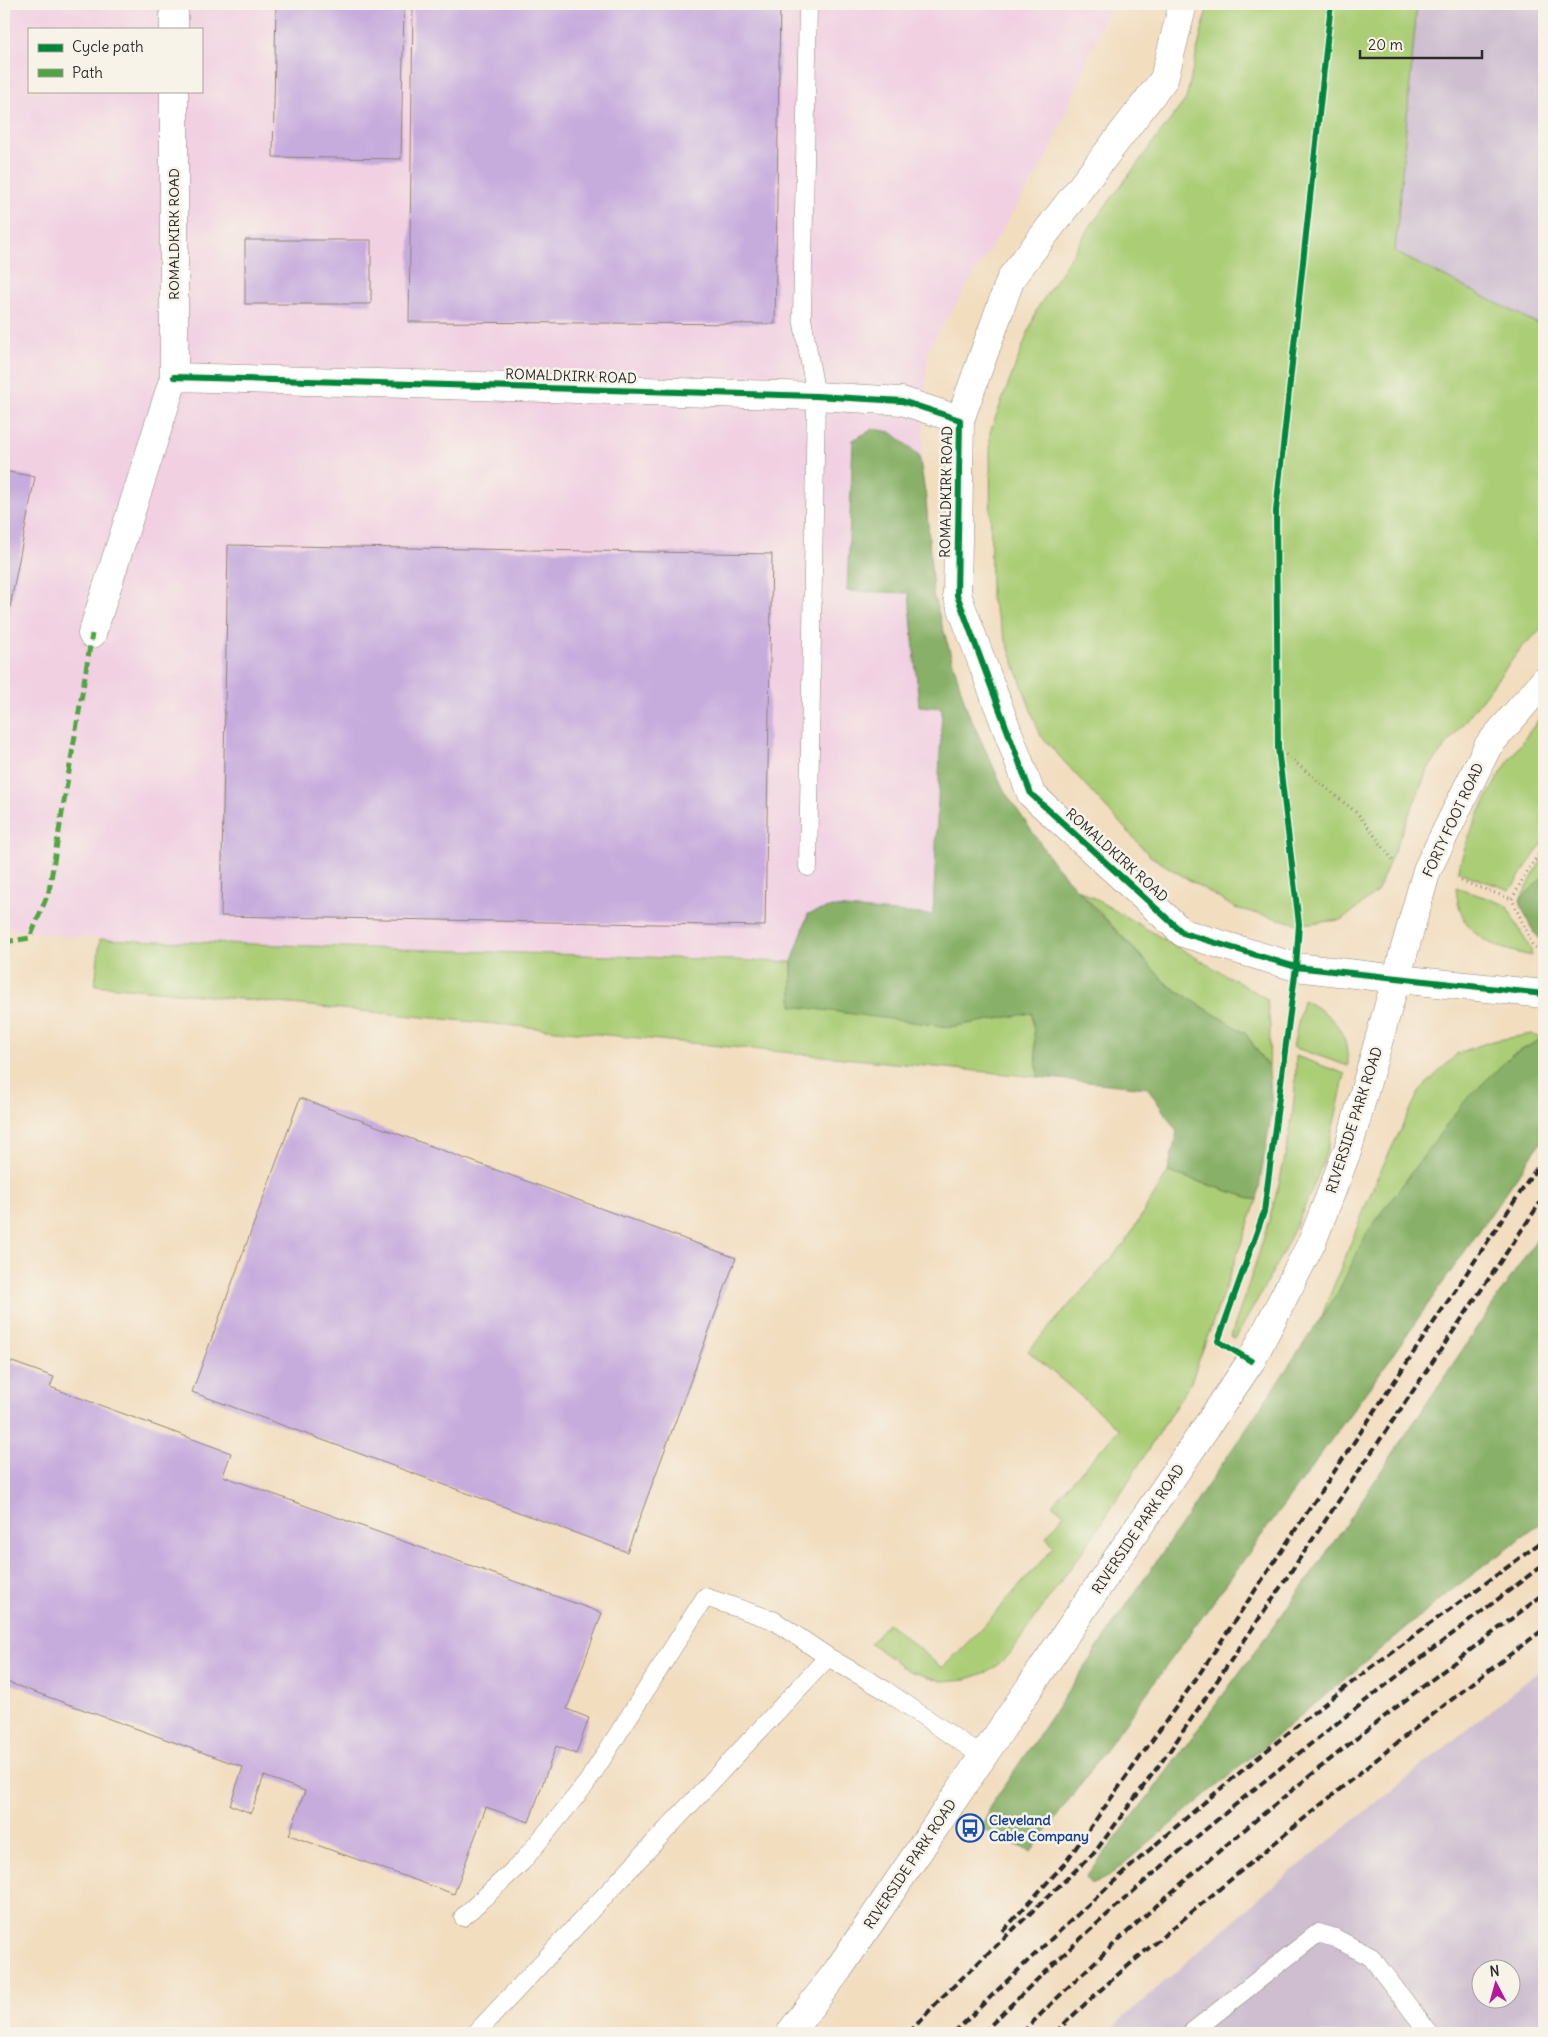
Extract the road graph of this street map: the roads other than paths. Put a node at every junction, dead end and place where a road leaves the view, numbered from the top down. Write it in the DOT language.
graph roads {
  1 [pos="174,4"];
  2 [pos="808,4"];
  3 [pos="1183,4"];
  4 [pos="174,28"];
  5 [pos="174,92"];
  6 [pos="174,377"];
  7 [pos="816,396"];
  8 [pos="960,420"];
  9 [pos="92,634"];
  10 [pos="1544,682"];
  11 [pos="808,868"];
  12 [pos="1398,979"];
  13 [pos="1544,994"];
  14 [pos="828,1657"];
  15 [pos="983,1757"];
  16 [pos="463,1917"];
  17 [pos="476,2033"];
  18 [pos="790,2033"];
  19 [pos="1193,2033"];
  20 [pos="1429,2033"];
  1 -- 4 [label="street"];
  2 -- 7 [label="lane"];
  3 -- 8 [label="street"];
  5 -- 6 [label="street, ROMALDKIRK ROAD"];
  6 -- 7 [label="street, ROMALDKIRK ROAD"];
  6 -- 9 [label="street, ROMALDKIRK ROAD"];
  7 -- 8 [label="street, ROMALDKIRK ROAD"];
  7 -- 11 [label="lane"];
  8 -- 12 [label="street, ROMALDKIRK ROAD"];
  10 -- 12 [label="street, FORTY FOOT ROAD"];
  12 -- 13 [label="street, ROMALDKIRK ROAD"];
  12 -- 15 [label="street, RIVERSIDE PARK ROAD"];
  14 -- 15 [label="lane"];
  14 -- 16 [label="lane"];
  14 -- 17 [label="lane"];
  15 -- 18 [label="street, RIVERSIDE PARK ROAD"];
  19 -- 20 [label="lane"];
}
